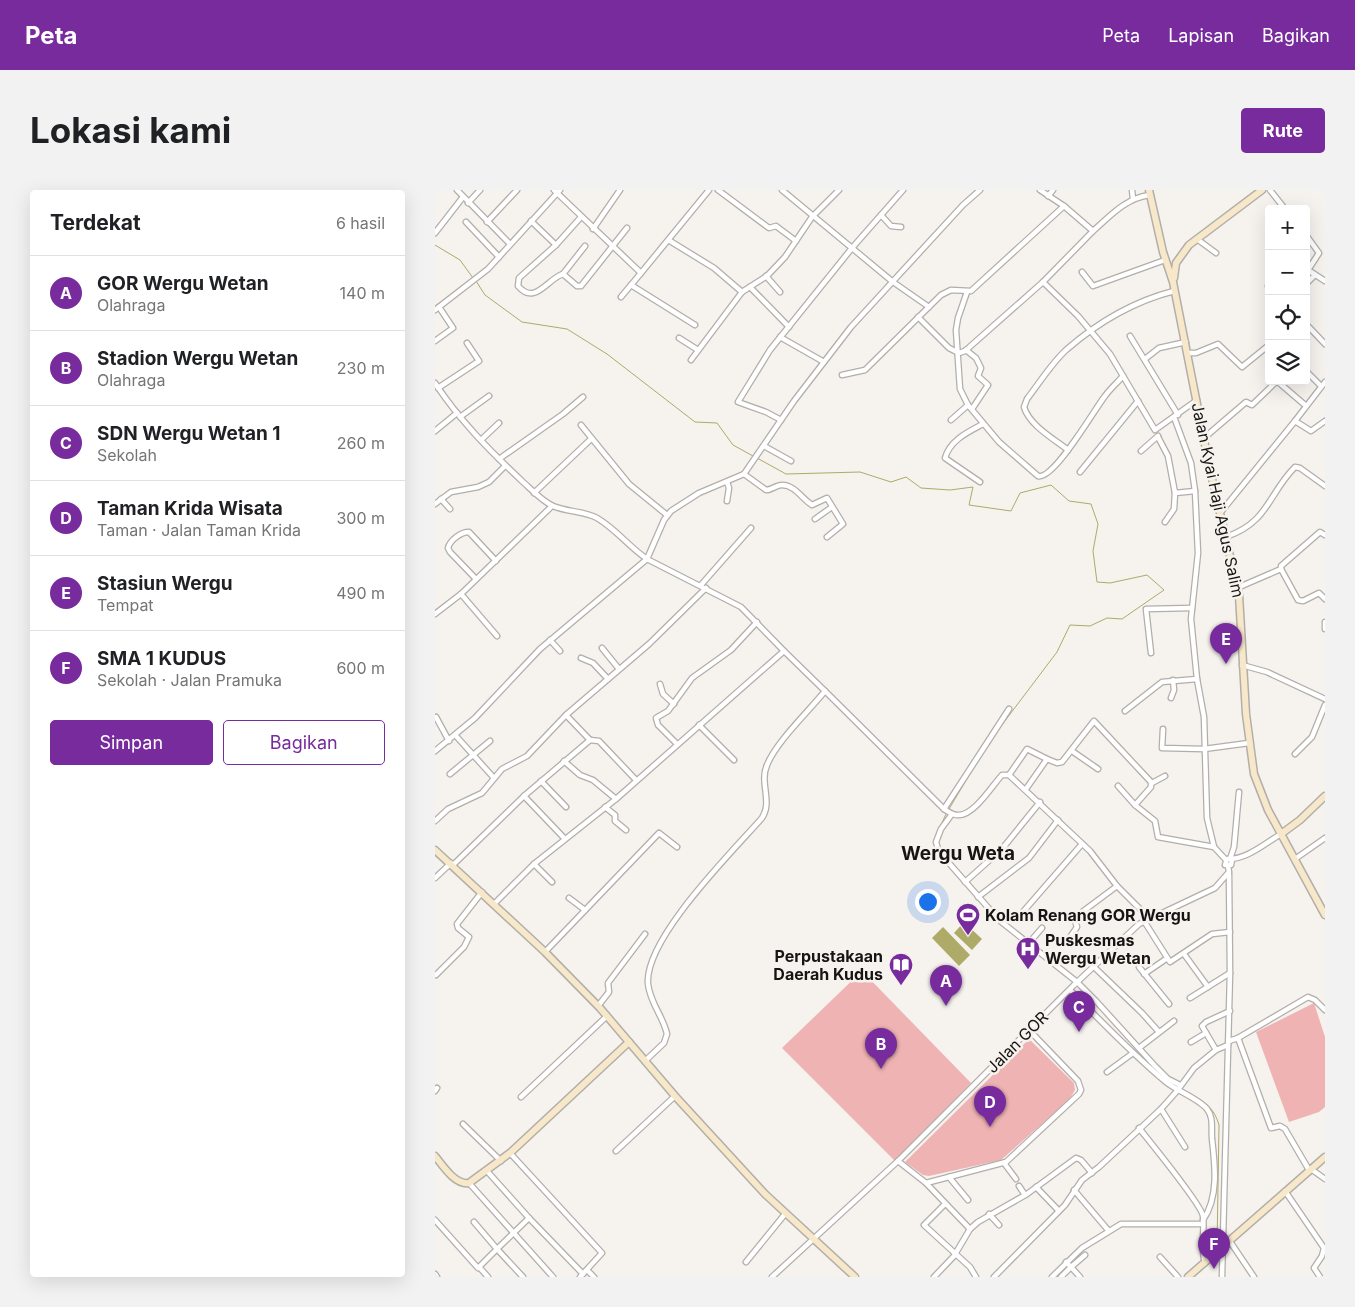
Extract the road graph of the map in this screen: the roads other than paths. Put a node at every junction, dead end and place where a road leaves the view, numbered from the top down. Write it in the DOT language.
graph roads {
  1 [pos="457,190"];
  2 [pos="479,190"];
  3 [pos="517,190"];
  4 [pos="620,190"];
  5 [pos="709,190"];
  6 [pos="718,190"];
  7 [pos="783,190"];
  8 [pos="839,190"];
  9 [pos="903,190"];
  10 [pos="980,190"];
  11 [pos="1039,190"];
  12 [pos="1053,190"];
  13 [pos="1132,190"];
  14 [pos="1139,190"];
  15 [pos="1262,190"];
  16 [pos="1270,190"];
  17 [pos="557,191"];
  18 [pos="1150,192"];
  19 [pos="1048,196"];
  20 [pos="1139,196"];
  21 [pos="463,197"];
  22 [pos="1133,199"];
  23 [pos="468,203"];
  24 [pos="1282,205"];
  25 [pos="1064,206"];
  26 [pos="881,215"];
  27 [pos="581,217"];
  28 [pos="812,217"];
  29 [pos="531,221"];
  30 [pos="466,222"];
  31 [pos="487,222"];
  32 [pos="901,227"];
  33 [pos="627,228"];
  34 [pos="593,229"];
  35 [pos="1093,231"];
  36 [pos="435,233"];
  37 [pos="1197,239"];
  38 [pos="670,241"];
  39 [pos="796,241"];
  40 [pos="1310,241"];
  41 [pos="511,244"];
  42 [pos="556,245"];
  43 [pos="585,246"];
  44 [pos="613,248"];
  45 [pos="852,248"];
  46 [pos="1216,253"];
  47 [pos="499,257"];
  48 [pos="1165,260"];
  49 [pos="1082,272"];
  50 [pos="641,273"];
  51 [pos="563,274"];
  52 [pos="1315,275"];
  53 [pos="766,276"];
  54 [pos="1310,280"];
  55 [pos="1325,281"];
  56 [pos="893,282"];
  57 [pos="1043,282"];
  58 [pos="1173,282"];
  59 [pos="631,285"];
  60 [pos="750,287"];
  61 [pos="1175,291"];
  62 [pos="742,292"];
  63 [pos="780,292"];
  64 [pos="967,292"];
  65 [pos="621,297"];
  66 [pos="929,307"];
  67 [pos="437,309"];
  68 [pos="918,317"];
  69 [pos="695,326"];
  70 [pos="789,327"];
  71 [pos="1310,328"];
  72 [pos="1091,332"];
  73 [pos="1130,336"];
  74 [pos="780,337"];
  75 [pos="679,338"];
  76 [pos="435,341"];
  77 [pos="1186,342"];
  78 [pos="467,343"];
  79 [pos="1325,344"];
  80 [pos="1265,348"];
  81 [pos="698,350"];
  82 [pos="966,350"];
  83 [pos="959,353"];
  84 [pos="1188,353"];
  85 [pos="1145,359"];
  86 [pos="691,360"];
  87 [pos="825,362"];
  88 [pos="842,375"];
  89 [pos="1310,375"];
  90 [pos="1123,376"];
  91 [pos="1325,382"];
  92 [pos="437,385"];
  93 [pos="1273,385"];
  94 [pos="1282,385"];
  95 [pos="1321,386"];
  96 [pos="489,396"];
  97 [pos="583,397"];
  98 [pos="1197,400"];
  99 [pos="1139,401"];
  100 [pos="1305,405"];
  101 [pos="970,407"];
  102 [pos="458,415"];
  103 [pos="1176,416"];
  104 [pos="781,420"];
  105 [pos="951,420"];
  106 [pos="1295,421"];
  107 [pos="1325,421"];
  108 [pos="499,423"];
  109 [pos="983,424"];
  110 [pos="581,425"];
  111 [pos="1155,430"];
  112 [pos="435,431"];
  113 [pos="1158,437"];
  114 [pos="1204,438"];
  115 [pos="591,439"];
  116 [pos="481,440"];
  117 [pos="765,446"];
  118 [pos="1067,450"];
  119 [pos="1141,451"];
  120 [pos="499,459"];
  121 [pos="791,461"];
  122 [pos="505,466"];
  123 [pos="1080,472"];
  124 [pos="744,474"];
  125 [pos="727,482"];
  126 [pos="980,482"];
  127 [pos="1325,486"];
  128 [pos="1195,491"];
  129 [pos="535,492"];
  130 [pos="1175,493"];
  131 [pos="441,499"];
  132 [pos="727,501"];
  133 [pos="435,504"];
  134 [pos="552,506"];
  135 [pos="833,507"];
  136 [pos="450,509"];
  137 [pos="1221,512"];
  138 [pos="667,515"];
  139 [pos="815,518"];
  140 [pos="1165,522"];
  141 [pos="751,528"];
  142 [pos="1325,535"];
  143 [pos="827,536"];
  144 [pos="1226,537"];
  145 [pos="647,559"];
  146 [pos="496,561"];
  147 [pos="1281,570"];
  148 [pos="476,580"];
  149 [pos="703,587"];
  150 [pos="1237,588"];
  151 [pos="461,594"];
  152 [pos="1325,599"];
  153 [pos="1192,608"];
  154 [pos="435,614"];
  155 [pos="757,622"];
  156 [pos="1325,622"];
  157 [pos="1325,629"];
  158 [pos="497,636"];
  159 [pos="550,640"];
  160 [pos="602,648"];
  161 [pos="560,651"];
  162 [pos="784,651"];
  163 [pos="1151,653"];
  164 [pos="581,658"];
  165 [pos="1242,665"];
  166 [pos="619,669"];
  167 [pos="608,679"];
  168 [pos="1197,679"];
  169 [pos="1173,680"];
  170 [pos="660,684"];
  171 [pos="825,691"];
  172 [pos="1171,698"];
  173 [pos="1325,699"];
  174 [pos="674,704"];
  175 [pos="1325,705"];
  176 [pos="1009,710"];
  177 [pos="1125,711"];
  178 [pos="566,715"];
  179 [pos="436,717"];
  180 [pos="699,725"];
  181 [pos="1163,729"];
  182 [pos="456,736"];
  183 [pos="590,740"];
  184 [pos="449,741"];
  185 [pos="490,741"];
  186 [pos="1249,743"];
  187 [pos="677,744"];
  188 [pos="1204,749"];
  189 [pos="435,751"];
  190 [pos="1072,751"];
  191 [pos="1295,754"];
  192 [pos="473,756"];
  193 [pos="735,760"];
  194 [pos="1047,760"];
  195 [pos="564,761"];
  196 [pos="1098,769"];
  197 [pos="450,774"];
  198 [pos="1009,775"];
  199 [pos="1165,776"];
  200 [pos="494,778"];
  201 [pos="636,780"];
  202 [pos="541,781"];
  203 [pos="1152,783"];
  204 [pos="1118,786"];
  205 [pos="1026,789"];
  206 [pos="1239,792"];
  207 [pos="524,796"];
  208 [pos="1325,796"];
  209 [pos="616,799"];
  210 [pos="1040,802"];
  211 [pos="1135,805"];
  212 [pos="566,807"];
  213 [pos="605,808"];
  214 [pos="948,811"];
  215 [pos="1058,820"];
  216 [pos="435,821"];
  217 [pos="626,830"];
  218 [pos="1281,834"];
  219 [pos="1325,838"];
  220 [pos="565,839"];
  221 [pos="1082,844"];
  222 [pos="677,847"];
  223 [pos="1214,847"];
  224 [pos="435,850"];
  225 [pos="1295,859"];
  226 [pos="1229,860"];
  227 [pos="452,864"];
  228 [pos="534,864"];
  229 [pos="1229,872"];
  230 [pos="435,878"];
  231 [pos="553,882"];
  232 [pos="965,882"];
  233 [pos="1117,886"];
  234 [pos="482,892"];
  235 [pos="978,897"];
  236 [pos="569,898"];
  237 [pos="495,903"];
  238 [pos="585,910"];
  239 [pos="1022,913"];
  240 [pos="1325,915"];
  241 [pos="1149,918"];
  242 [pos="1144,921"];
  243 [pos="1042,928"];
  244 [pos="1230,932"];
  245 [pos="645,934"];
  246 [pos="1028,944"];
  247 [pos="1066,944"];
  248 [pos="545,952"];
  249 [pos="1184,954"];
  250 [pos="1166,959"];
  251 [pos="1094,967"];
  252 [pos="1139,967"];
  253 [pos="1230,973"];
  254 [pos="1145,974"];
  255 [pos="436,975"];
  256 [pos="1076,983"];
  257 [pos="1208,987"];
  258 [pos="1070,990"];
  259 [pos="1190,998"];
  260 [pos="1169,1004"];
  261 [pos="598,1006"];
  262 [pos="1325,1010"];
  263 [pos="1229,1011"];
  264 [pos="607,1016"];
  265 [pos="1174,1021"];
  266 [pos="1029,1030"];
  267 [pos="1159,1032"];
  268 [pos="1206,1033"];
  269 [pos="1238,1038"];
  270 [pos="629,1042"];
  271 [pos="1191,1042"];
  272 [pos="1229,1043"];
  273 [pos="1139,1048"];
  274 [pos="1216,1050"];
  275 [pos="1133,1052"];
  276 [pos="645,1061"];
  277 [pos="1107,1072"];
  278 [pos="1179,1088"];
  279 [pos="675,1096"];
  280 [pos="521,1097"];
  281 [pos="1161,1109"];
  282 [pos="463,1124"];
  283 [pos="1139,1128"];
  284 [pos="1223,1138"];
  285 [pos="1213,1139"];
  286 [pos="1185,1147"];
  287 [pos="616,1151"];
  288 [pos="509,1153"];
  289 [pos="435,1156"];
  290 [pos="1325,1157"];
  291 [pos="501,1161"];
  292 [pos="897,1161"];
  293 [pos="1004,1163"];
  294 [pos="1310,1170"];
  295 [pos="487,1171"];
  296 [pos="1092,1173"];
  297 [pos="949,1177"];
  298 [pos="1325,1178"];
  299 [pos="1016,1179"];
  300 [pos="469,1183"];
  301 [pos="926,1183"];
  302 [pos="1019,1186"];
  303 [pos="1036,1187"];
  304 [pos="1074,1190"];
  305 [pos="1285,1191"];
  306 [pos="1025,1195"];
  307 [pos="968,1200"];
  308 [pos="945,1204"];
  309 [pos="1059,1211"];
  310 [pos="785,1214"];
  311 [pos="989,1214"];
  312 [pos="529,1218"];
  313 [pos="435,1220"];
  314 [pos="474,1222"];
  315 [pos="999,1225"];
  316 [pos="1203,1225"];
  317 [pos="970,1229"];
  318 [pos="1108,1230"];
  319 [pos="512,1233"];
  320 [pos="815,1239"];
  321 [pos="1229,1240"];
  322 [pos="1223,1246"];
  323 [pos="497,1249"];
  324 [pos="1085,1255"];
  325 [pos="955,1256"];
  326 [pos="1159,1257"];
  327 [pos="746,1262"];
  328 [pos="1205,1263"];
  329 [pos="1069,1265"];
  330 [pos="479,1268"];
  331 [pos="583,1274"];
  332 [pos="488,1277"];
  333 [pos="523,1277"];
  334 [pos="553,1277"];
  335 [pos="594,1277"];
  336 [pos="772,1277"];
  337 [pos="855,1277"];
  338 [pos="934,1277"];
  339 [pos="976,1277"];
  340 [pos="994,1277"];
  341 [pos="1052,1277"];
  342 [pos="1061,1277"];
  343 [pos="1080,1277"];
  344 [pos="1178,1277"];
  345 [pos="1188,1277"];
  346 [pos="1222,1277"];
  347 [pos="1254,1277"];
  348 [pos="1320,1277"];
  1 -- 21 [label="street"];
  2 -- 23 [label="street"];
  3 -- 31 [label="street"];
  4 -- 34 [label="street"];
  5 -- 38 [label="street"];
  6 -- 39 [label="street"];
  7 -- 28 [label="street"];
  8 -- 28 [label="street"];
  9 -- 26 [label="street"];
  10 -- 56 [label="street"];
  11 -- 19 [label="street"];
  12 -- 19 [label="street"];
  13 -- 22 [label="street"];
  14 -- 20 [label="street"];
  15 -- 37 [label="street"];
  16 -- 24 [label="street"];
  17 -- 27 [label="street"];
  17 -- 29 [label="street"];
  18 -- 20 [label="street"];
  18 -- 48 [label="street, Jalan Kyai Haji Agus Salim"];
  19 -- 25 [label="street"];
  20 -- 22 [label="street"];
  21 -- 23 [label="street"];
  21 -- 36 [label="street"];
  22 -- 35 [label="street"];
  23 -- 31 [label="street"];
  25 -- 35 [label="street"];
  25 -- 64 [label="street"];
  26 -- 32 [label="street"];
  26 -- 45 [label="street"];
  27 -- 34 [label="street"];
  27 -- 42 [label="street"];
  28 -- 39 [label="street"];
  28 -- 45 [label="street"];
  29 -- 41 [label="street"];
  29 -- 42 [label="street"];
  30 -- 47 [label="street"];
  31 -- 41 [label="street"];
  33 -- 44 [label="street"];
  34 -- 44 [label="street"];
  35 -- 57 [label="street"];
  37 -- 46 [label="street"];
  37 -- 58 [label="street"];
  38 -- 50 [label="street"];
  38 -- 62 [label="street"];
  39 -- 53 [label="street"];
  40 -- 52 [label="street"];
  41 -- 47 [label="street"];
  42 -- 51 [label="street"];
  43 -- 51 [label="street"];
  44 -- 50 [label="street"];
  44 -- 51 [label="street"];
  45 -- 56 [label="street"];
  45 -- 70 [label="street"];
  47 -- 67 [label="street"];
  48 -- 49 [label="street"];
  48 -- 58 [label="street, Jalan Kyai Haji Agus Salim"];
  50 -- 59 [label="street"];
  52 -- 54 [label="street"];
  52 -- 55 [label="street"];
  53 -- 60 [label="street"];
  53 -- 63 [label="street"];
  56 -- 66 [label="street"];
  56 -- 87 [label="street"];
  57 -- 72 [label="street"];
  57 -- 82 [label="street"];
  58 -- 61 [label="street, Jalan Kyai Haji Agus Salim"];
  59 -- 65 [label="street"];
  59 -- 69 [label="street"];
  60 -- 62 [label="street"];
  60 -- 70 [label="street"];
  61 -- 72 [label="street"];
  61 -- 77 [label="street, Jalan Kyai Haji Agus Salim"];
  62 -- 81 [label="street"];
  64 -- 66 [label="street"];
  64 -- 83 [label="street"];
  66 -- 68 [label="street"];
  67 -- 76 [label="street"];
  68 -- 83 [label="street"];
  68 -- 88 [label="street"];
  70 -- 74 [label="street"];
  71 -- 79 [label="street"];
  72 -- 90 [label="street"];
  72 -- 118 [label="street"];
  73 -- 85 [label="street"];
  74 -- 87 [label="street"];
  74 -- 104 [label="street"];
  75 -- 81 [label="street"];
  77 -- 84 [label="street, Jalan Kyai Haji Agus Salim"];
  77 -- 85 [label="street"];
  78 -- 92 [label="street"];
  80 -- 84 [label="street"];
  81 -- 86 [label="street"];
  82 -- 83 [label="street"];
  82 -- 101 [label="street"];
  83 -- 101 [label="street"];
  84 -- 98 [label="street, Jalan Kyai Haji Agus Salim"];
  85 -- 103 [label="street"];
  87 -- 104 [label="street"];
  89 -- 95 [label="street"];
  90 -- 99 [label="street"];
  90 -- 118 [label="street"];
  91 -- 95 [label="street"];
  92 -- 102 [label="street"];
  93 -- 114 [label="street"];
  94 -- 100 [label="street"];
  95 -- 100 [label="street"];
  96 -- 102 [label="street"];
  97 -- 120 [label="street"];
  98 -- 103 [label="street"];
  98 -- 114 [label="street, Jalan Kyai Haji Agus Salim"];
  99 -- 111 [label="street"];
  99 -- 123 [label="street"];
  100 -- 106 [label="street"];
  101 -- 105 [label="street"];
  101 -- 109 [label="street"];
  102 -- 112 [label="street"];
  102 -- 116 [label="street"];
  103 -- 111 [label="street"];
  103 -- 128 [label="street"];
  104 -- 117 [label="street"];
  106 -- 107 [label="street"];
  106 -- 137 [label="street"];
  108 -- 116 [label="street"];
  109 -- 118 [label="street"];
  109 -- 126 [label="street"];
  110 -- 115 [label="street"];
  111 -- 113 [label="street"];
  113 -- 119 [label="street"];
  113 -- 130 [label="street"];
  114 -- 137 [label="street, Jalan Kyai Haji Agus Salim"];
  115 -- 129 [label="street"];
  115 -- 138 [label="street"];
  116 -- 120 [label="street"];
  117 -- 121 [label="street"];
  117 -- 124 [label="street"];
  120 -- 122 [label="street"];
  122 -- 129 [label="street"];
  122 -- 131 [label="street"];
  124 -- 125 [label="street"];
  124 -- 135 [label="street"];
  125 -- 132 [label="street"];
  125 -- 138 [label="street"];
  127 -- 144 [label="street"];
  128 -- 130 [label="street"];
  128 -- 153 [label="street"];
  129 -- 134 [label="street"];
  130 -- 140 [label="street"];
  131 -- 133 [label="street"];
  131 -- 136 [label="street"];
  134 -- 145 [label="street"];
  134 -- 146 [label="street"];
  135 -- 139 [label="street"];
  135 -- 143 [label="street"];
  137 -- 144 [label="street, Jalan Kyai Haji Agus Salim"];
  138 -- 145 [label="street"];
  141 -- 149 [label="street"];
  142 -- 147 [label="street"];
  144 -- 150 [label="street, Jalan Kyai Haji Agus Salim"];
  145 -- 149 [label="street"];
  145 -- 159 [label="street"];
  146 -- 148 [label="street"];
  146 -- 148 [label="street"];
  147 -- 150 [label="street"];
  147 -- 152 [label="street"];
  148 -- 151 [label="street"];
  149 -- 155 [label="street"];
  149 -- 166 [label="street"];
  150 -- 165 [label="street, Jalan Kyai Haji Agus Salim"];
  151 -- 154 [label="street"];
  151 -- 158 [label="street"];
  153 -- 163 [label="street"];
  153 -- 168 [label="street"];
  155 -- 162 [label="street"];
  155 -- 174 [label="street"];
  156 -- 157 [label="street"];
  159 -- 161 [label="street"];
  159 -- 182 [label="street"];
  160 -- 166 [label="street"];
  162 -- 171 [label="street"];
  162 -- 180 [label="street"];
  164 -- 167 [label="street"];
  165 -- 173 [label="street"];
  165 -- 186 [label="street, Jalan Kyai Haji Agus Salim"];
  166 -- 167 [label="street"];
  167 -- 178 [label="street"];
  168 -- 169 [label="street"];
  168 -- 188 [label="street"];
  169 -- 172 [label="street"];
  169 -- 177 [label="street"];
  170 -- 174 [label="street"];
  171 -- 214 [label="street"];
  171 -- 276 [label="street"];
  174 -- 187 [label="street"];
  175 -- 191 [label="street"];
  176 -- 214 [label="street"];
  178 -- 183 [label="street"];
  178 -- 200 [label="street"];
  179 -- 184 [label="street"];
  180 -- 187 [label="street"];
  180 -- 193 [label="street"];
  181 -- 188 [label="street"];
  182 -- 184 [label="street"];
  182 -- 192 [label="street"];
  183 -- 195 [label="street"];
  183 -- 201 [label="street"];
  184 -- 189 [label="street"];
  185 -- 192 [label="street"];
  186 -- 188 [label="street"];
  186 -- 218 [label="street, Jalan Kyai Haji Agus Salim"];
  187 -- 201 [label="street"];
  188 -- 223 [label="street"];
  190 -- 194 [label="street"];
  190 -- 196 [label="street"];
  190 -- 203 [label="street"];
  192 -- 197 [label="street"];
  192 -- 200 [label="street"];
  194 -- 198 [label="street"];
  194 -- 205 [label="street"];
  195 -- 202 [label="street"];
  195 -- 209 [label="street"];
  198 -- 205 [label="street"];
  198 -- 214 [label="street"];
  199 -- 203 [label="street"];
  200 -- 216 [label="street"];
  201 -- 209 [label="street"];
  202 -- 207 [label="street"];
  202 -- 212 [label="street"];
  203 -- 211 [label="street"];
  204 -- 211 [label="street"];
  205 -- 210 [label="street"];
  206 -- 226 [label="street"];
  207 -- 220 [label="street"];
  207 -- 227 [label="street"];
  208 -- 218 [label="street"];
  209 -- 213 [label="street"];
  210 -- 215 [label="street"];
  210 -- 232 [label="street"];
  211 -- 223 [label="street"];
  213 -- 217 [label="street"];
  213 -- 220 [label="street"];
  214 -- 232 [label="street"];
  215 -- 221 [label="street"];
  215 -- 235 [label="street"];
  218 -- 225 [label="street, Jalan Kyai Haji Agus Salim"];
  218 -- 226 [label="street"];
  219 -- 225 [label="street"];
  220 -- 228 [label="street"];
  221 -- 233 [label="street"];
  221 -- 239 [label="street"];
  222 -- 238 [label="street"];
  223 -- 226 [label="street"];
  224 -- 227 [label="street"];
  225 -- 240 [label="street, Jalan Kyai Haji Agus Salim"];
  226 -- 229 [label="street"];
  227 -- 230 [label="street"];
  227 -- 234 [label="street"];
  228 -- 231 [label="street"];
  228 -- 237 [label="street"];
  229 -- 241 [label="street, Jalan GOR"];
  229 -- 244 [label="street"];
  232 -- 235 [label="street"];
  233 -- 241 [label="street"];
  233 -- 247 [label="street"];
  234 -- 237 [label="street"];
  234 -- 255 [label="street"];
  235 -- 246 [label="street"];
  236 -- 238 [label="street"];
  237 -- 248 [label="street"];
  238 -- 248 [label="street"];
  241 -- 242 [label="street, Jalan GOR"];
  242 -- 250 [label="street"];
  242 -- 251 [label="street, Jalan GOR"];
  243 -- 246 [label="street"];
  244 -- 249 [label="street"];
  244 -- 253 [label="street"];
  245 -- 261 [label="street"];
  246 -- 256 [label="street"];
  248 -- 261 [label="street"];
  249 -- 250 [label="street"];
  249 -- 257 [label="street"];
  250 -- 254 [label="street"];
  251 -- 256 [label="street, Jalan GOR"];
  251 -- 267 [label="street"];
  252 -- 254 [label="street"];
  253 -- 257 [label="street"];
  253 -- 263 [label="street"];
  254 -- 260 [label="street"];
  256 -- 258 [label="street, Jalan GOR"];
  256 -- 273 [label="street"];
  257 -- 259 [label="street"];
  258 -- 266 [label="street, Jalan GOR"];
  258 -- 275 [label="street"];
  261 -- 264 [label="street"];
  262 -- 269 [label="street"];
  263 -- 268 [label="street"];
  263 -- 272 [label="street"];
  264 -- 270 [label="street"];
  264 -- 280 [label="street"];
  265 -- 267 [label="street"];
  266 -- 292 [label="street, Jalan GOR"];
  266 -- 293 [label="street"];
  267 -- 273 [label="street"];
  268 -- 271 [label="street"];
  268 -- 274 [label="street"];
  269 -- 272 [label="street"];
  269 -- 294 [label="street"];
  270 -- 276 [label="street"];
  270 -- 288 [label="street"];
  272 -- 274 [label="street"];
  272 -- 284 [label="street"];
  273 -- 278 [label="street"];
  274 -- 278 [label="street"];
  275 -- 277 [label="street"];
  275 -- 278 [label="street"];
  276 -- 279 [label="street"];
  278 -- 281 [label="street"];
  278 -- 285 [label="street"];
  279 -- 287 [label="street"];
  279 -- 310 [label="street"];
  281 -- 283 [label="street"];
  281 -- 286 [label="street"];
  282 -- 291 [label="street"];
  283 -- 296 [label="street"];
  283 -- 316 [label="street"];
  284 -- 285 [label="street"];
  284 -- 322 [label="street"];
  285 -- 316 [label="street"];
  288 -- 291 [label="street"];
  288 -- 331 [label="street"];
  289 -- 300 [label="street"];
  290 -- 294 [label="street"];
  291 -- 295 [label="street"];
  292 -- 301 [label="street"];
  292 -- 320 [label="street, Jalan GOR"];
  293 -- 297 [label="street"];
  293 -- 299 [label="street"];
  294 -- 298 [label="street"];
  294 -- 305 [label="street"];
  295 -- 300 [label="street"];
  295 -- 312 [label="street"];
  296 -- 303 [label="street"];
  296 -- 304 [label="street"];
  297 -- 301 [label="street"];
  297 -- 307 [label="street"];
  300 -- 319 [label="street"];
  301 -- 308 [label="street"];
  302 -- 306 [label="street"];
  303 -- 306 [label="street"];
  303 -- 309 [label="street"];
  304 -- 309 [label="street"];
  304 -- 318 [label="street"];
  305 -- 321 [label="street"];
  305 -- 348 [label="street"];
  306 -- 311 [label="street"];
  308 -- 317 [label="street"];
  308 -- 325 [label="street"];
  309 -- 340 [label="street"];
  310 -- 320 [label="street"];
  310 -- 327 [label="street"];
  311 -- 315 [label="street"];
  311 -- 317 [label="street"];
  312 -- 319 [label="street"];
  312 -- 331 [label="street"];
  313 -- 330 [label="street"];
  314 -- 323 [label="street"];
  316 -- 318 [label="street"];
  316 -- 328 [label="street"];
  317 -- 325 [label="street"];
  318 -- 329 [label="street"];
  319 -- 323 [label="street"];
  319 -- 334 [label="street"];
  320 -- 336 [label="street, Jalan GOR"];
  320 -- 337 [label="street"];
  321 -- 322 [label="street"];
  321 -- 347 [label="street"];
  322 -- 328 [label="street"];
  322 -- 346 [label="street"];
  323 -- 330 [label="street"];
  323 -- 333 [label="street"];
  324 -- 329 [label="street"];
  325 -- 338 [label="street"];
  325 -- 339 [label="street"];
  326 -- 344 [label="street"];
  328 -- 345 [label="street"];
  329 -- 341 [label="street"];
  329 -- 342 [label="street"];
  329 -- 343 [label="street"];
  330 -- 332 [label="street"];
  331 -- 335 [label="street"];
}
